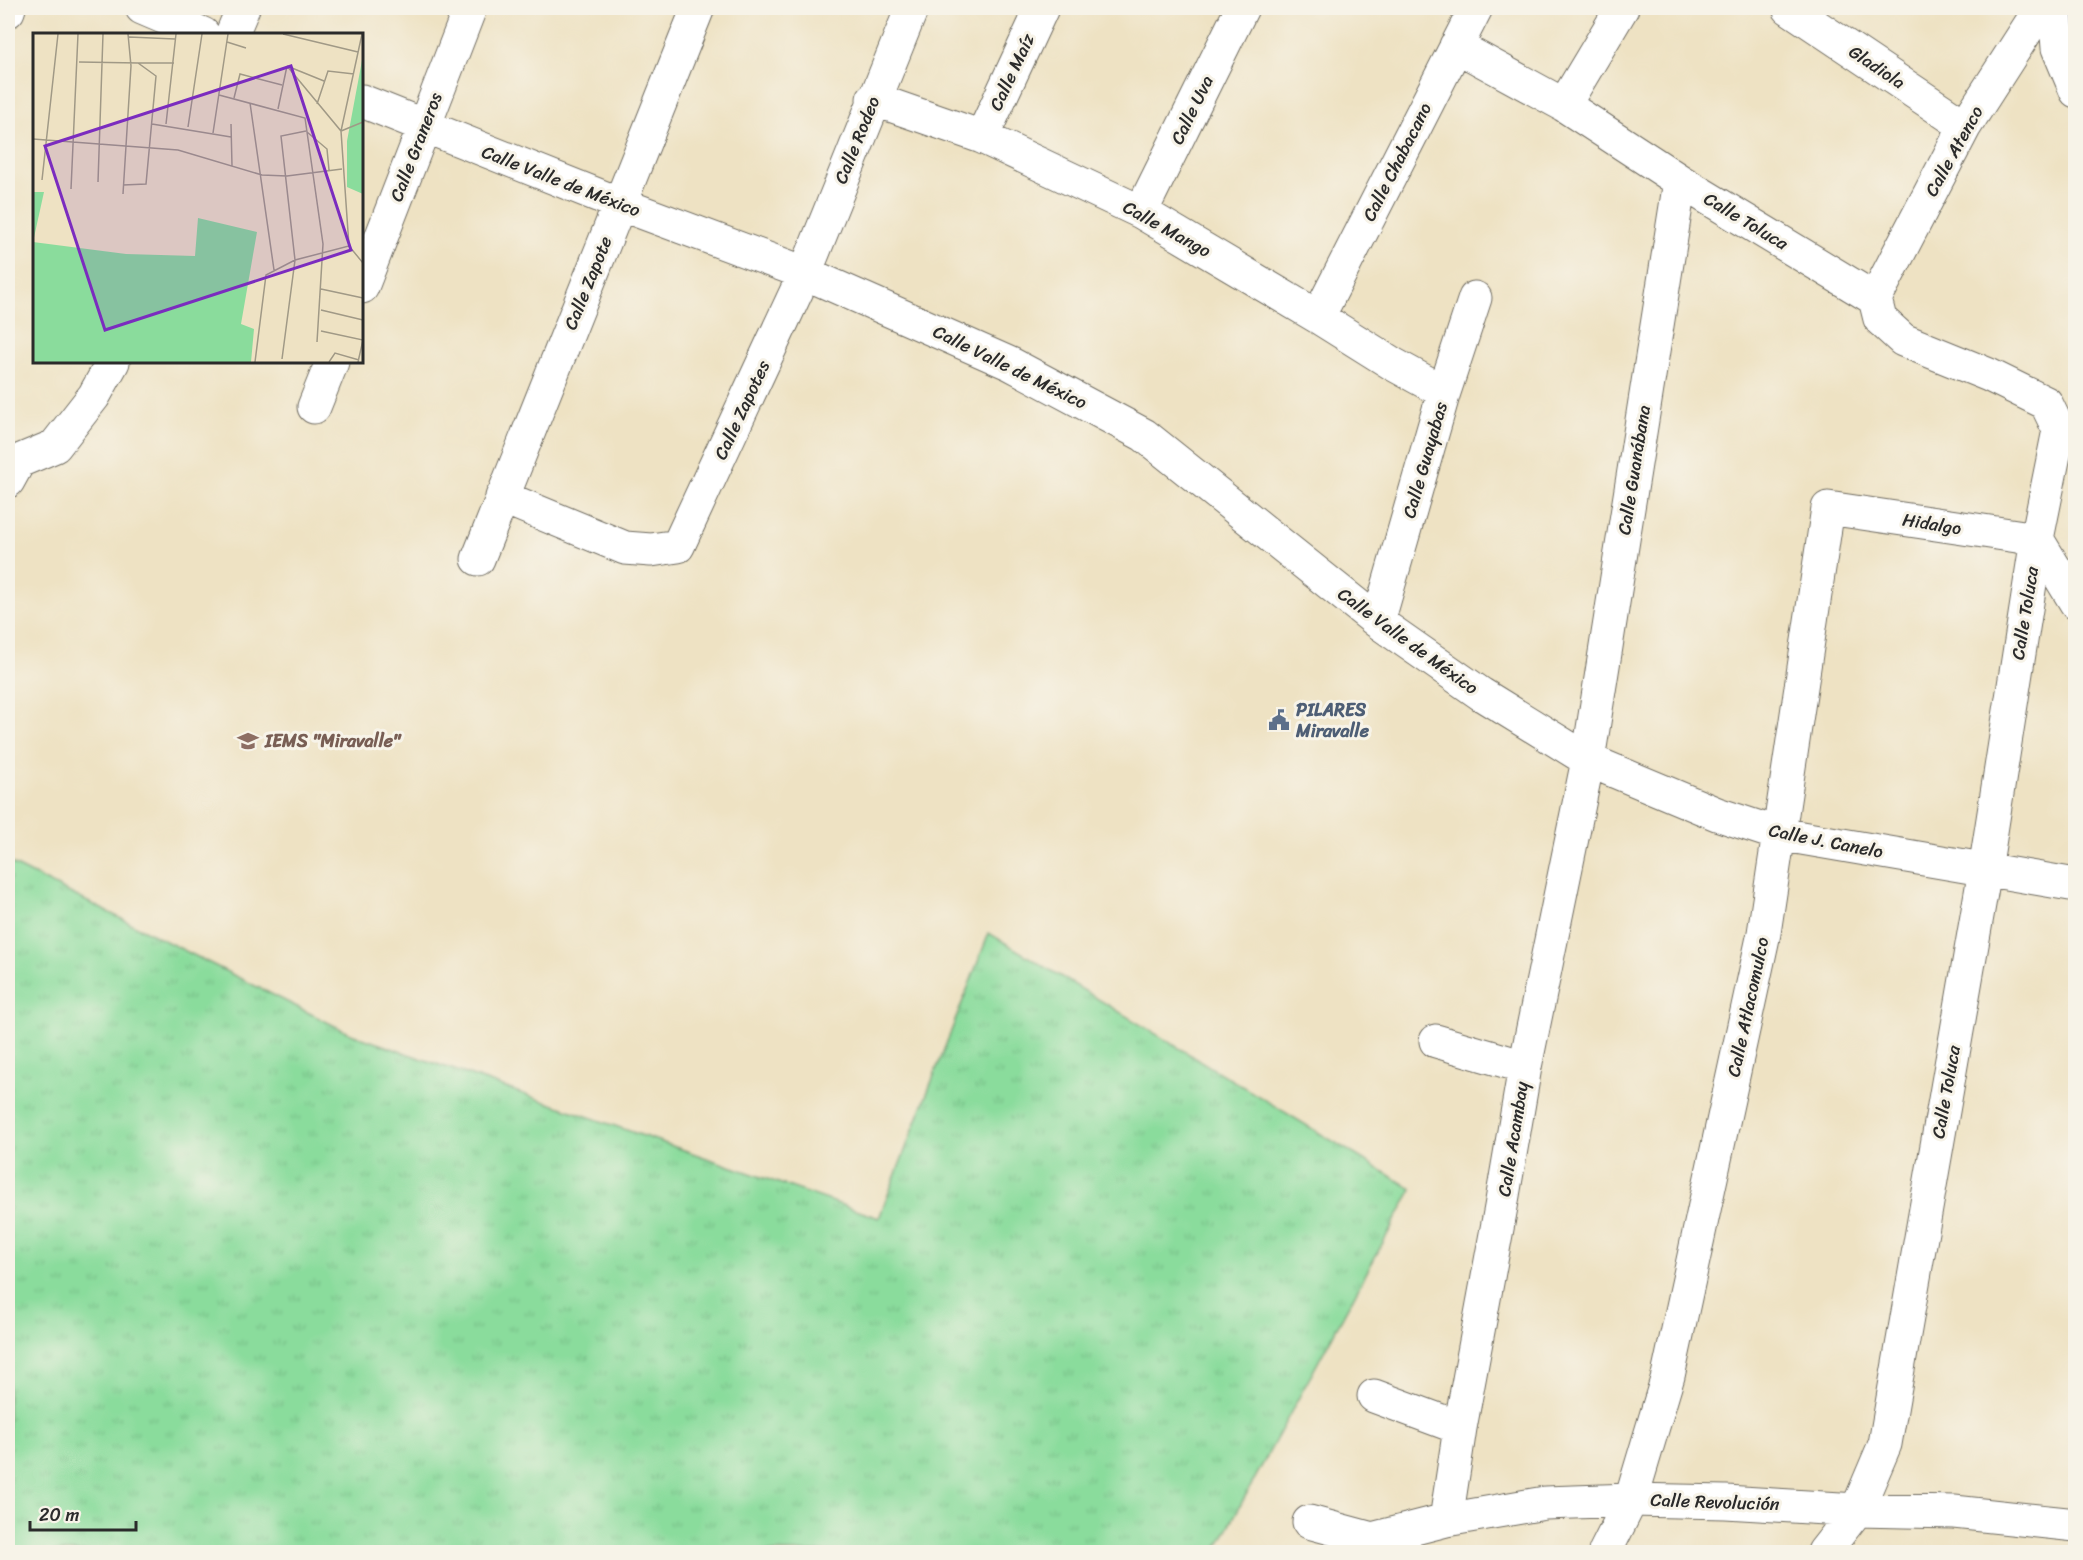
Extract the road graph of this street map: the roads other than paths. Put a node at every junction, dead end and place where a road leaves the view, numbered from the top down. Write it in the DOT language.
graph roads {
  1 [pos="142,8"];
  2 [pos="243,8"];
  3 [pos="470,8"];
  4 [pos="698,8"];
  5 [pos="912,8"];
  6 [pos="1042,8"];
  7 [pos="1242,8"];
  8 [pos="1476,8"];
  9 [pos="1622,8"];
  10 [pos="1790,8"];
  11 [pos="2041,8"];
  12 [pos="2055,8"];
  13 [pos="201,33"];
  14 [pos="232,33"];
  15 [pos="1456,46"];
  16 [pos="2076,91"];
  17 [pos="873,99"];
  18 [pos="363,101"];
  19 [pos="1564,105"];
  20 [pos="1965,126"];
  21 [pos="425,127"];
  22 [pos="982,137"];
  23 [pos="1680,181"];
  24 [pos="620,204"];
  25 [pos="1141,212"];
  26 [pos="805,273"];
  27 [pos="363,284"];
  28 [pos="1475,298"];
  29 [pos="1875,299"];
  30 [pos="1318,317"];
  31 [pos="112,363"];
  32 [pos="332,363"];
  33 [pos="1444,392"];
  34 [pos="314,407"];
  35 [pos="11,466"];
  36 [pos="502,497"];
  37 [pos="1828,508"];
  38 [pos="2037,539"];
  39 [pos="478,559"];
  40 [pos="2076,603"];
  41 [pos="1378,622"];
  42 [pos="1588,760"];
  43 [pos="1778,834"];
  44 [pos="1985,870"];
  45 [pos="2076,885"];
  46 [pos="1436,1041"];
  47 [pos="1525,1067"];
  48 [pos="1374,1396"];
  49 [pos="1460,1428"];
  50 [pos="1631,1500"];
  51 [pos="1857,1509"];
  52 [pos="1446,1520"];
  53 [pos="1309,1522"];
  54 [pos="2076,1525"];
  55 [pos="1369,1546"];
  56 [pos="1605,1552"];
  57 [pos="1824,1552"];
  1 -- 13 [label="street"];
  2 -- 14 [label="street"];
  3 -- 21 [label="street, Calle Graneros"];
  4 -- 24 [label="street, Calle Zapote"];
  5 -- 17 [label="street, Calle Rodeo"];
  6 -- 22 [label="street, Calle Maíz"];
  7 -- 25 [label="street, Calle Uva"];
  8 -- 15 [label="street, Calle Chabacano"];
  9 -- 19 [label="street"];
  10 -- 20 [label="street, Gladiola"];
  11 -- 20 [label="street, Calle Atenco"];
  12 -- 16 [label="street"];
  15 -- 19 [label="street, Calle Toluca"];
  15 -- 30 [label="street, Calle Chabacano"];
  17 -- 22 [label="street, Calle Mango"];
  17 -- 26 [label="street, Calle Rodeo"];
  18 -- 21 [label="street, Calle Valle de México"];
  19 -- 23 [label="street, Calle Toluca"];
  20 -- 29 [label="street, Calle Atenco"];
  21 -- 24 [label="street, Calle Valle de México"];
  21 -- 27 [label="street, Calle Graneros"];
  22 -- 25 [label="street, Calle Mango"];
  23 -- 29 [label="street, Calle Toluca"];
  23 -- 42 [label="street, Calle Guanábana"];
  24 -- 26 [label="street, Calle Valle de México"];
  24 -- 36 [label="street, Calle Zapote"];
  25 -- 30 [label="street, Calle Mango"];
  26 -- 36 [label="street, Calle Zapotes"];
  26 -- 41 [label="street, Calle Valle de México"];
  28 -- 33 [label="street, Calle Guayabas"];
  29 -- 38 [label="street, Calle Toluca"];
  30 -- 33 [label="street, Calle Mango"];
  31 -- 35 [label="street"];
  32 -- 34 [label="street"];
  33 -- 41 [label="street, Calle Guayabas"];
  36 -- 39 [label="street, Calle Zapote"];
  37 -- 38 [label="street, Hidalgo"];
  37 -- 43 [label="street, Calle Atlacomulco"];
  38 -- 40 [label="street"];
  38 -- 44 [label="street, Calle Toluca"];
  41 -- 42 [label="street, Calle Valle de México"];
  42 -- 43 [label="street, Calle J. Canelo"];
  42 -- 47 [label="street, Calle Acambay"];
  43 -- 44 [label="street, Calle J. Canelo"];
  43 -- 50 [label="street, Calle Atlacomulco"];
  44 -- 45 [label="street, Calle J. Canelo"];
  44 -- 51 [label="street, Calle Toluca"];
  46 -- 47 [label="street"];
  47 -- 49 [label="street, Calle Acambay"];
  48 -- 49 [label="street"];
  49 -- 52 [label="street, Calle Acambay"];
  50 -- 51 [label="street, Calle Revolución"];
  50 -- 52 [label="street, Calle Revolución"];
  50 -- 56 [label="street, Calle Atlacomulco"];
  51 -- 54 [label="street, Calle Revolución"];
  51 -- 57 [label="street, Calle Toluca"];
  52 -- 55 [label="street, Calle Revolución"];
  53 -- 55 [label="street"];
}
